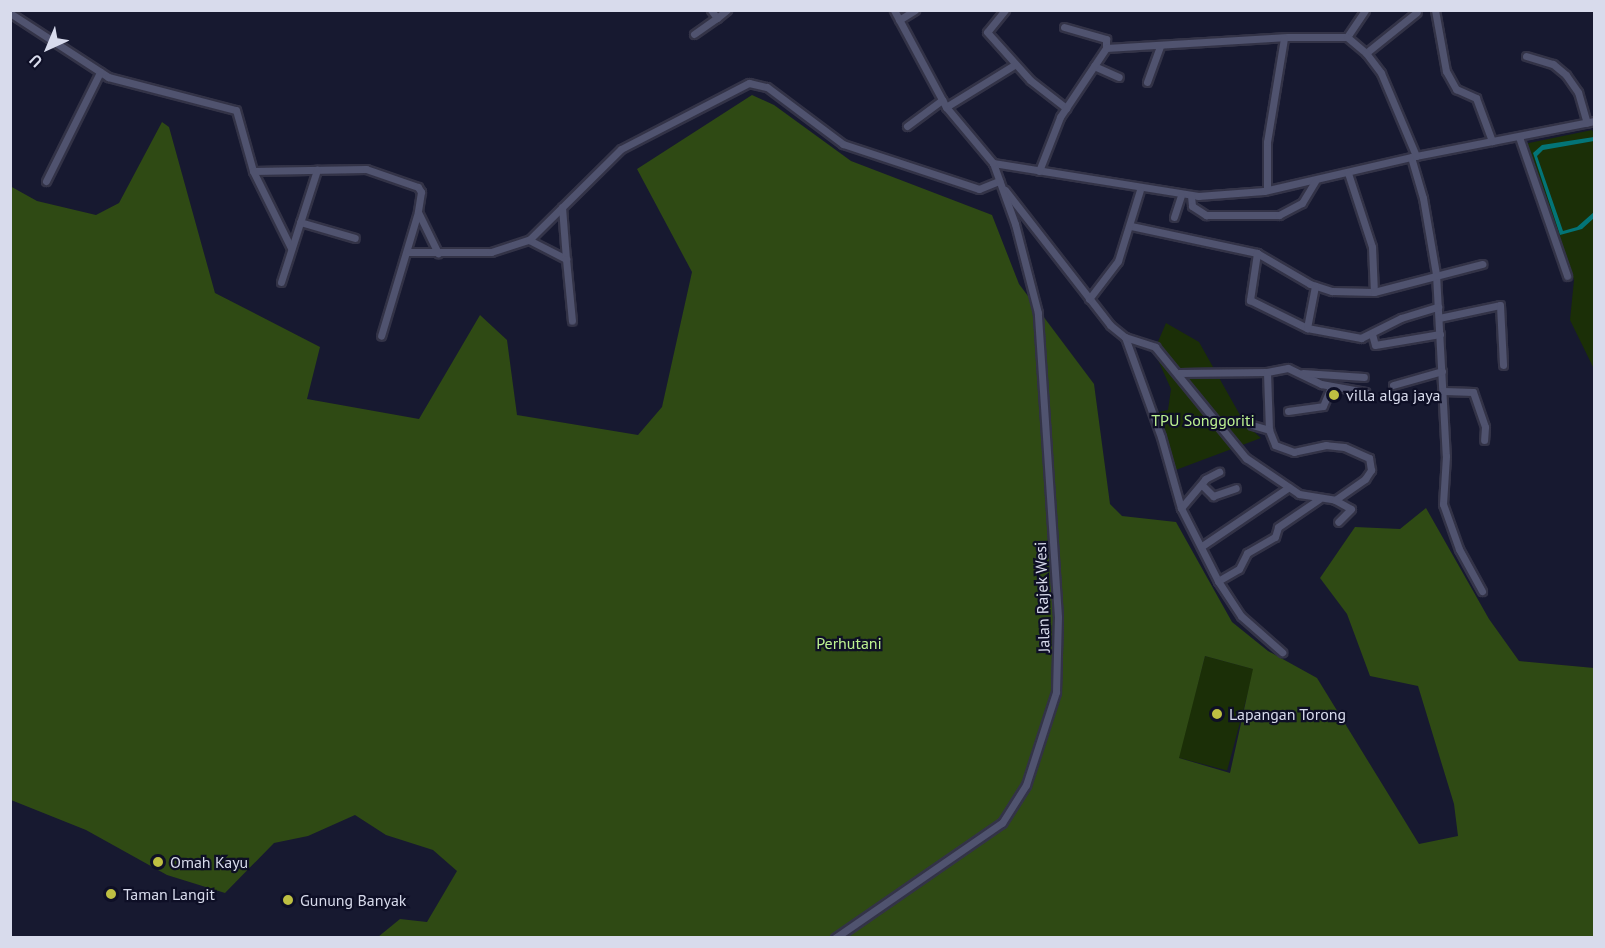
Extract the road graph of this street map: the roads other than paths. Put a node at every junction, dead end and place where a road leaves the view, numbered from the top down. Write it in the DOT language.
graph roads {
  1 [pos="711,10"];
  2 [pos="728,10"];
  3 [pos="894,10"];
  4 [pos="915,10"];
  5 [pos="1005,10"];
  6 [pos="1365,10"];
  7 [pos="1435,10"];
  8 [pos="1417,12"];
  9 [pos="10,13"];
  10 [pos="717,18"];
  11 [pos="899,20"];
  12 [pos="1064,27"];
  13 [pos="694,34"];
  14 [pos="1347,37"];
  15 [pos="1284,38"];
  16 [pos="1160,46"];
  17 [pos="1106,48"];
  18 [pos="1366,53"];
  19 [pos="1526,56"];
  20 [pos="1014,65"];
  21 [pos="1094,66"];
  22 [pos="99,72"];
  23 [pos="1119,77"];
  24 [pos="1147,82"];
  25 [pos="944,103"];
  26 [pos="1066,108"];
  27 [pos="1591,122"];
  28 [pos="907,126"];
  29 [pos="1519,137"];
  30 [pos="1492,141"];
  31 [pos="1413,156"];
  32 [pos="993,163"];
  33 [pos="317,170"];
  34 [pos="253,171"];
  35 [pos="1039,171"];
  36 [pos="1348,173"];
  37 [pos="46,181"];
  38 [pos="1315,181"];
  39 [pos="1000,183"];
  40 [pos="1140,190"];
  41 [pos="1267,190"];
  42 [pos="1181,195"];
  43 [pos="1191,196"];
  44 [pos="562,207"];
  45 [pos="418,212"];
  46 [pos="1174,217"];
  47 [pos="300,222"];
  48 [pos="1131,226"];
  49 [pos="355,238"];
  50 [pos="529,240"];
  51 [pos="291,248"];
  52 [pos="408,252"];
  53 [pos="438,253"];
  54 [pos="1257,253"];
  55 [pos="566,259"];
  56 [pos="1482,264"];
  57 [pos="1436,274"];
  58 [pos="1567,276"];
  59 [pos="281,282"];
  60 [pos="1315,286"];
  61 [pos="1374,292"];
  62 [pos="1089,299"];
  63 [pos="1438,307"];
  64 [pos="1439,318"];
  65 [pos="572,321"];
  66 [pos="1307,328"];
  67 [pos="1372,334"];
  68 [pos="1440,334"];
  69 [pos="381,336"];
  70 [pos="1125,337"];
  71 [pos="1503,365"];
  72 [pos="1442,371"];
  73 [pos="1267,372"];
  74 [pos="1298,372"];
  75 [pos="1179,373"];
  76 [pos="1364,377"];
  77 [pos="1394,385"];
  78 [pos="1331,387"];
  79 [pos="1365,392"];
  80 [pos="1444,392"];
  81 [pos="1288,411"];
  82 [pos="1252,425"];
  83 [pos="1269,430"];
  84 [pos="1484,440"];
  85 [pos="1219,472"];
  86 [pos="1202,485"];
  87 [pos="1289,487"];
  88 [pos="1236,488"];
  89 [pos="1318,499"];
  90 [pos="1335,500"];
  91 [pos="1180,508"];
  92 [pos="1338,522"];
  93 [pos="1202,546"];
  94 [pos="1218,581"];
  95 [pos="1482,591"];
  96 [pos="1282,652"];
  97 [pos="835,938"];
  1 -- 10 [label="street"];
  2 -- 10 [label="street"];
  3 -- 11 [label="street"];
  4 -- 11 [label="street"];
  5 -- 20 [label="street"];
  6 -- 14 [label="street"];
  7 -- 30 [label="street"];
  8 -- 18 [label="street"];
  9 -- 22 [label="street"];
  10 -- 13 [label="street"];
  11 -- 25 [label="street"];
  12 -- 17 [label="street"];
  14 -- 15 [label="street"];
  14 -- 18 [label="street"];
  15 -- 16 [label="street"];
  15 -- 41 [label="street"];
  16 -- 17 [label="street"];
  16 -- 24 [label="street"];
  17 -- 21 [label="street"];
  18 -- 31 [label="street"];
  19 -- 27 [label="street"];
  20 -- 25 [label="street"];
  20 -- 26 [label="street"];
  21 -- 23 [label="street"];
  21 -- 26 [label="street"];
  22 -- 34 [label="street"];
  22 -- 37 [label="street"];
  25 -- 28 [label="street"];
  25 -- 32 [label="street"];
  26 -- 35 [label="street"];
  27 -- 29 [label="street"];
  29 -- 30 [label="street"];
  29 -- 58 [label="street"];
  30 -- 31 [label="street"];
  31 -- 36 [label="street"];
  31 -- 57 [label="street"];
  32 -- 35 [label="street"];
  32 -- 39 [label="street, Jalan Rajek Wesi"];
  33 -- 34 [label="street"];
  33 -- 45 [label="street"];
  33 -- 47 [label="street"];
  34 -- 51 [label="street"];
  35 -- 40 [label="street"];
  36 -- 38 [label="street"];
  36 -- 61 [label="street"];
  38 -- 41 [label="street"];
  38 -- 43 [label="street"];
  39 -- 44 [label="street"];
  39 -- 62 [label="street"];
  39 -- 97 [label="street, Jalan Rajek Wesi"];
  40 -- 42 [label="street"];
  40 -- 48 [label="street"];
  41 -- 43 [label="street"];
  42 -- 43 [label="street"];
  42 -- 46 [label="street"];
  44 -- 50 [label="street"];
  44 -- 55 [label="street"];
  45 -- 52 [label="street"];
  45 -- 53 [label="street"];
  47 -- 49 [label="street"];
  47 -- 51 [label="street"];
  48 -- 54 [label="street"];
  48 -- 62 [label="street"];
  50 -- 53 [label="street"];
  50 -- 55 [label="street"];
  51 -- 59 [label="street"];
  52 -- 53 [label="street"];
  52 -- 69 [label="street"];
  54 -- 60 [label="street"];
  54 -- 66 [label="street"];
  55 -- 65 [label="street"];
  56 -- 57 [label="street"];
  57 -- 61 [label="street"];
  57 -- 63 [label="street"];
  60 -- 61 [label="street"];
  60 -- 66 [label="street"];
  62 -- 70 [label="street"];
  63 -- 64 [label="street"];
  63 -- 67 [label="street"];
  64 -- 68 [label="street"];
  64 -- 71 [label="street"];
  66 -- 67 [label="street"];
  67 -- 68 [label="street"];
  68 -- 72 [label="street"];
  70 -- 75 [label="street"];
  70 -- 91 [label="street"];
  72 -- 77 [label="street"];
  72 -- 80 [label="street"];
  73 -- 74 [label="street"];
  73 -- 75 [label="street"];
  73 -- 83 [label="street"];
  74 -- 76 [label="street"];
  74 -- 78 [label="street"];
  75 -- 87 [label="street"];
  78 -- 79 [label="street"];
  78 -- 81 [label="street"];
  80 -- 84 [label="street"];
  80 -- 95 [label="street"];
  82 -- 83 [label="street"];
  83 -- 90 [label="street"];
  85 -- 86 [label="street"];
  86 -- 88 [label="street"];
  86 -- 91 [label="street"];
  87 -- 89 [label="street"];
  87 -- 93 [label="street"];
  89 -- 90 [label="street"];
  89 -- 94 [label="street"];
  90 -- 92 [label="street"];
  91 -- 93 [label="street"];
  93 -- 94 [label="street"];
  94 -- 96 [label="street"];
}
